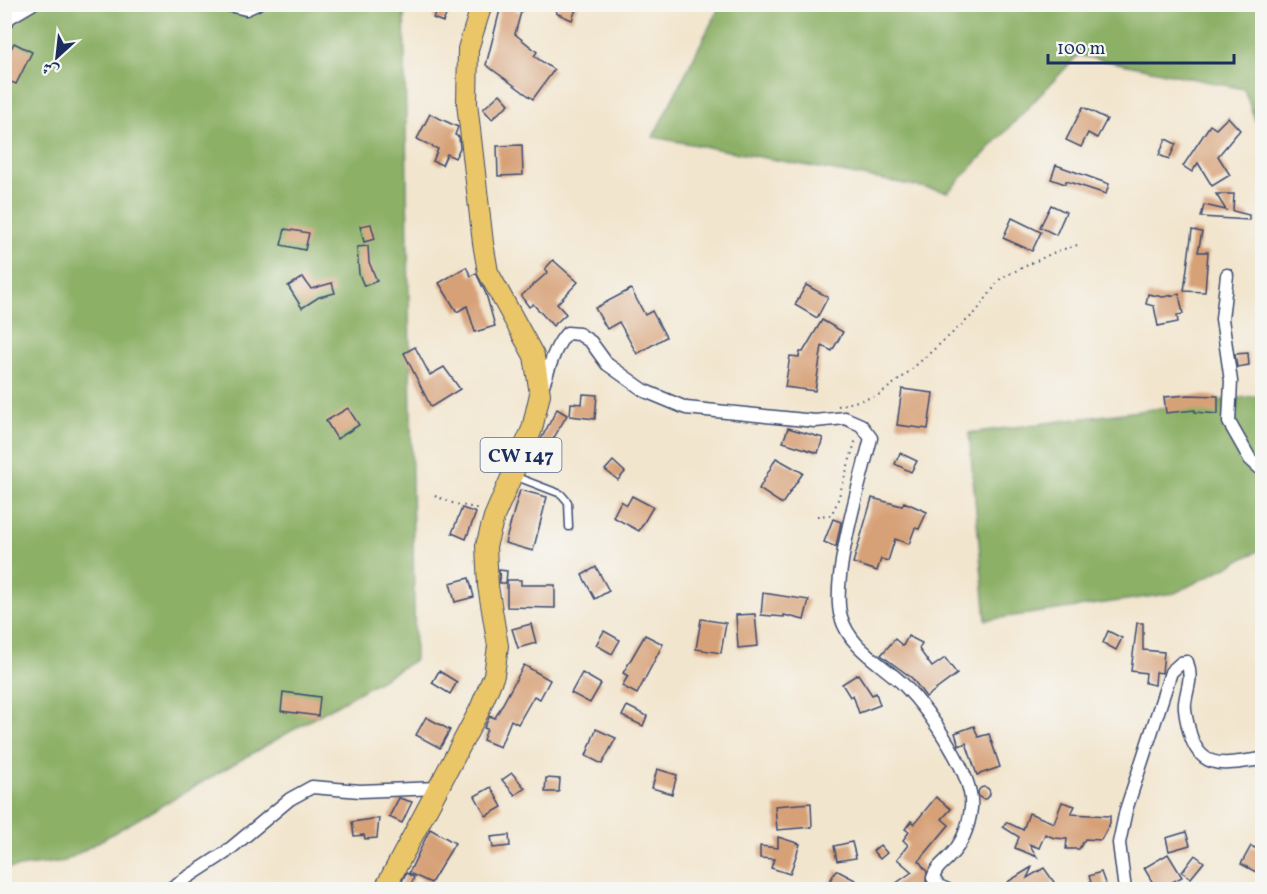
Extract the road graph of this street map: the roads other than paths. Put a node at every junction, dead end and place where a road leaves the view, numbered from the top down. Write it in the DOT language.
graph roads {
  1 [pos="20,4"];
  2 [pos="33,4"];
  3 [pos="224,4"];
  4 [pos="257,4"];
  5 [pos="482,4"];
  6 [pos="7,21"];
  7 [pos="1227,274"];
  8 [pos="540,394"];
  9 [pos="1263,470"];
  10 [pos="512,475"];
  11 [pos="569,527"];
  12 [pos="1263,759"];
  13 [pos="438,788"];
  14 [pos="168,890"];
  15 [pos="384,890"];
  16 [pos="948,890"];
  17 [pos="1125,890"];
  1 -- 6 [label="street"];
  2 -- 6 [label="street"];
  3 -- 4 [label="street"];
  5 -- 8 [label="main road, CW 147"];
  7 -- 9 [label="street"];
  8 -- 10 [label="main road, CW 147"];
  8 -- 16 [label="street"];
  10 -- 11 [label="lane"];
  10 -- 13 [label="main road, CW 147"];
  12 -- 17 [label="street"];
  13 -- 14 [label="street"];
  13 -- 15 [label="main road, CW 147"];
}
